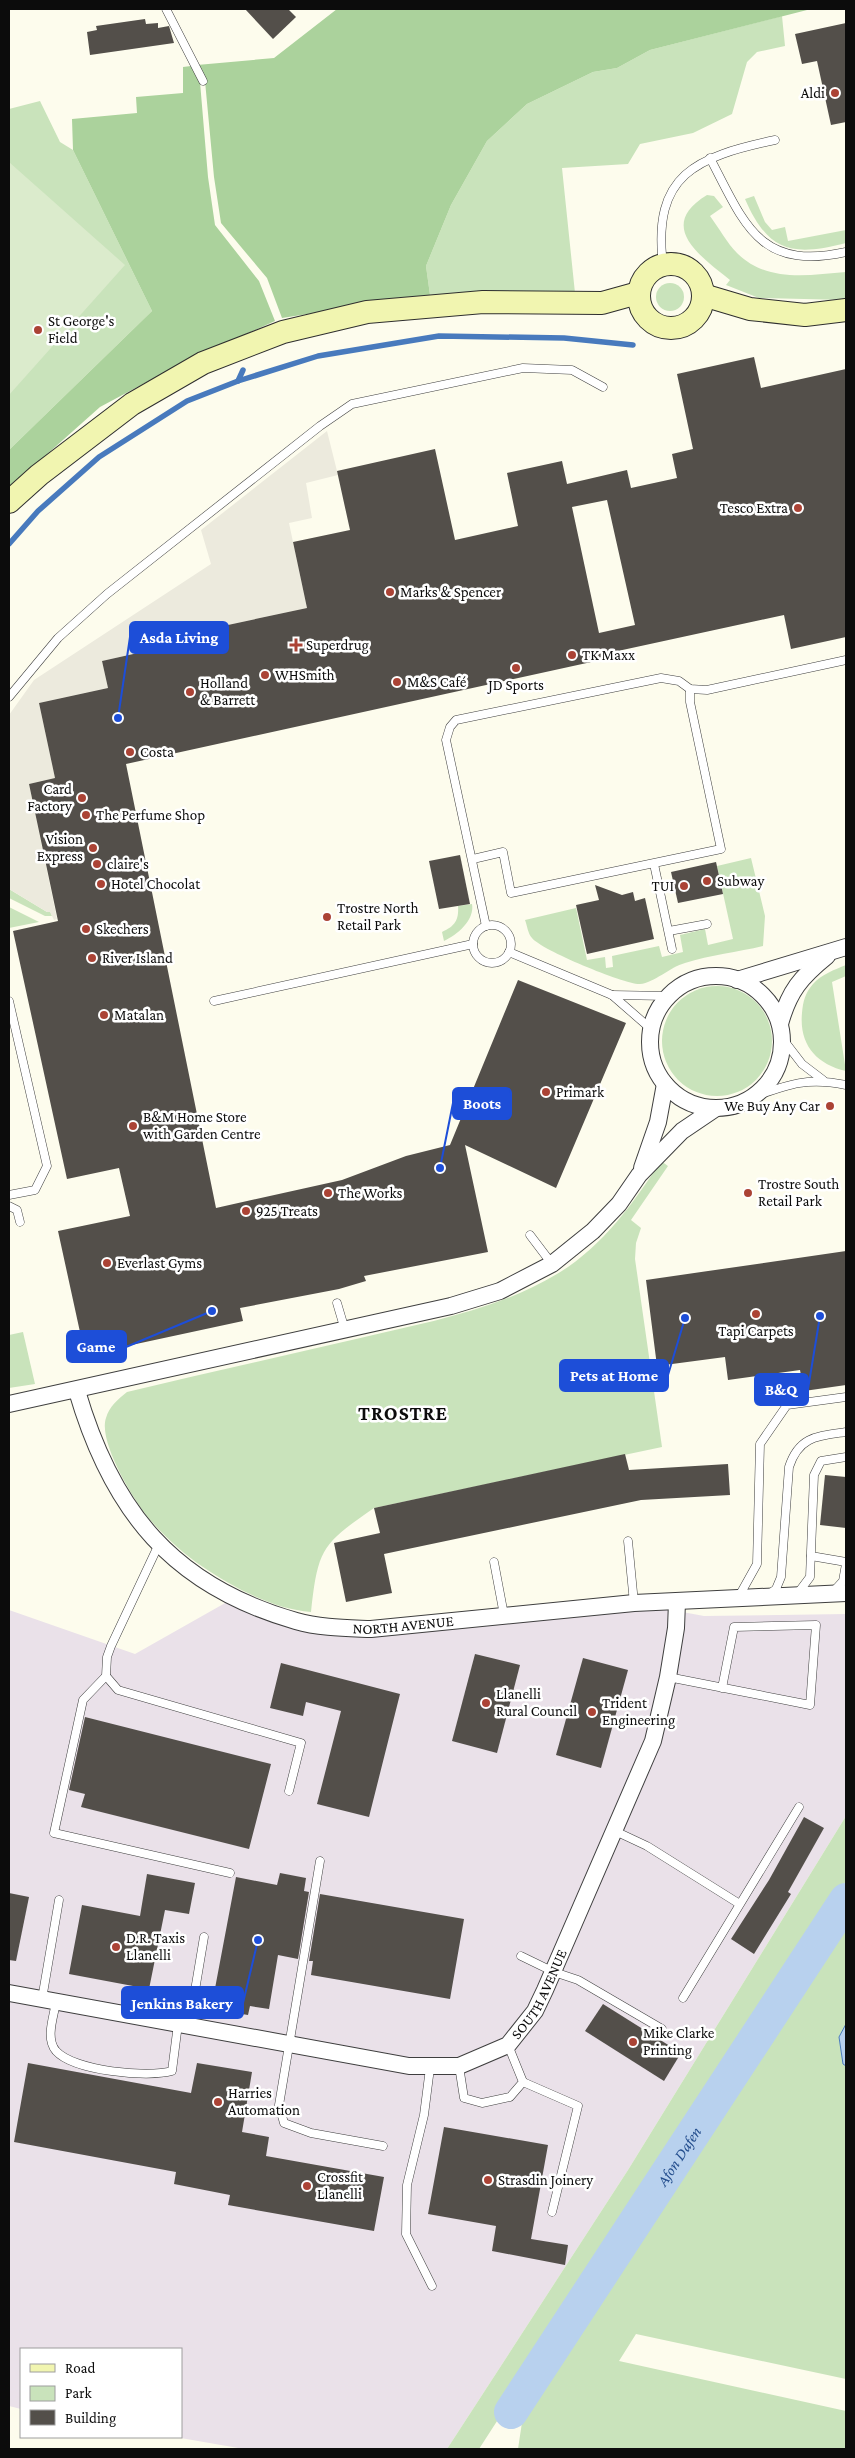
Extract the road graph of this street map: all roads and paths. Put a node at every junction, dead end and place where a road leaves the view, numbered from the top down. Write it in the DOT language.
graph roads {
  1 [pos="166,9"];
  2 [pos="203,81"];
  3 [pos="775,140"];
  4 [pos="710,158"];
  5 [pos="846,252"];
  6 [pos="663,265"];
  7 [pos="638,293"];
  8 [pos="703,295"];
  9 [pos="846,310"];
  10 [pos="603,386"];
  11 [pos="9,502"];
  12 [pos="846,660"];
  13 [pos="690,689"];
  14 [pos="9,697"];
  15 [pos="473,859"];
  16 [pos="654,864"];
  17 [pos="706,924"];
  18 [pos="486,926"];
  19 [pos="669,931"];
  20 [pos="473,944"];
  21 [pos="840,948"];
  22 [pos="672,949"];
  23 [pos="510,952"];
  24 [pos="737,980"];
  25 [pos="612,995"];
  26 [pos="669,996"];
  27 [pos="9,1001"];
  28 [pos="214,1001"];
  29 [pos="651,1029"];
  30 [pos="781,1031"];
  31 [pos="823,1080"];
  32 [pos="665,1084"];
  33 [pos="846,1085"];
  34 [pos="753,1097"];
  35 [pos="716,1108"];
  36 [pos="639,1175"];
  37 [pos="9,1195"];
  38 [pos="9,1206"];
  39 [pos="20,1222"];
  40 [pos="530,1235"];
  41 [pos="552,1264"];
  42 [pos="337,1303"];
  43 [pos="345,1330"];
  44 [pos="77,1391"];
  45 [pos="846,1397"];
  46 [pos="9,1404"];
  47 [pos="846,1432"];
  48 [pos="846,1457"];
  49 [pos="628,1541"];
  50 [pos="159,1544"];
  51 [pos="811,1556"];
  52 [pos="494,1562"];
  53 [pos="846,1563"];
  54 [pos="839,1593"];
  55 [pos="796,1595"];
  56 [pos="767,1596"];
  57 [pos="738,1598"];
  58 [pos="677,1602"];
  59 [pos="634,1603"];
  60 [pos="504,1614"];
  61 [pos="106,1676"];
  62 [pos="668,1677"];
  63 [pos="722,1688"];
  64 [pos="289,1791"];
  65 [pos="799,1806"];
  66 [pos="615,1831"];
  67 [pos="320,1861"];
  68 [pos="230,1873"];
  69 [pos="59,1900"];
  70 [pos="738,1903"];
  71 [pos="204,1937"];
  72 [pos="521,1956"];
  73 [pos="554,1972"];
  74 [pos="9,1994"];
  75 [pos="683,1998"];
  76 [pos="49,2001"];
  77 [pos="183,2025"];
  78 [pos="662,2029"];
  79 [pos="289,2044"];
  80 [pos="508,2044"];
  81 [pos="459,2066"];
  82 [pos="430,2068"];
  83 [pos="523,2082"];
  84 [pos="383,2146"];
  85 [pos="552,2212"];
  86 [pos="432,2286"];
  1 -- 2 [label="lane"];
  3 -- 4 [label="lane"];
  4 -- 5 [label="lane"];
  4 -- 6 [label="lane"];
  6 -- 7 [label="main road"];
  6 -- 8 [label="main road"];
  7 -- 8 [label="main road"];
  7 -- 11 [label="main road"];
  8 -- 9 [label="main road"];
  10 -- 14 [label="lane"];
  12 -- 13 [label="lane"];
  13 -- 15 [label="lane"];
  13 -- 16 [label="lane"];
  15 -- 16 [label="lane"];
  15 -- 18 [label="lane"];
  16 -- 19 [label="lane"];
  17 -- 19 [label="lane"];
  18 -- 20 [label="lane"];
  18 -- 23 [label="lane"];
  19 -- 22 [label="lane"];
  20 -- 23 [label="lane"];
  20 -- 28 [label="lane"];
  21 -- 24 [label="street"];
  21 -- 30 [label="street"];
  23 -- 25 [label="lane"];
  24 -- 26 [label="street"];
  24 -- 30 [label="street"];
  25 -- 26 [label="lane"];
  25 -- 29 [label="lane"];
  26 -- 29 [label="street"];
  27 -- 37 [label="lane"];
  29 -- 32 [label="street"];
  30 -- 31 [label="lane"];
  30 -- 34 [label="street"];
  31 -- 33 [label="lane"];
  31 -- 34 [label="lane"];
  32 -- 35 [label="street"];
  32 -- 36 [label="street"];
  34 -- 35 [label="street"];
  35 -- 36 [label="street"];
  36 -- 41 [label="street"];
  38 -- 39 [label="lane"];
  40 -- 41 [label="lane"];
  41 -- 43 [label="street"];
  42 -- 43 [label="lane"];
  43 -- 44 [label="street"];
  44 -- 46 [label="street"];
  44 -- 50 [label="street, NORTH AVENUE"];
  45 -- 57 [label="lane"];
  47 -- 56 [label="lane"];
  48 -- 51 [label="lane"];
  49 -- 59 [label="lane"];
  50 -- 60 [label="street, NORTH AVENUE"];
  50 -- 61 [label="lane"];
  51 -- 53 [label="lane"];
  51 -- 55 [label="lane"];
  52 -- 60 [label="lane"];
  53 -- 54 [label="lane"];
  54 -- 55 [label="street, NORTH AVENUE"];
  55 -- 56 [label="street, NORTH AVENUE"];
  56 -- 57 [label="street, NORTH AVENUE"];
  57 -- 58 [label="street, NORTH AVENUE"];
  58 -- 59 [label="street, NORTH AVENUE"];
  58 -- 62 [label="street, SOUTH AVENUE"];
  59 -- 60 [label="street, NORTH AVENUE"];
  61 -- 64 [label="lane"];
  61 -- 68 [label="lane"];
  62 -- 63 [label="lane"];
  62 -- 66 [label="street, SOUTH AVENUE"];
  63 -- 63 [label="lane"];
  65 -- 70 [label="lane"];
  66 -- 70 [label="lane"];
  66 -- 73 [label="street, SOUTH AVENUE"];
  67 -- 79 [label="lane"];
  69 -- 76 [label="lane"];
  70 -- 75 [label="lane"];
  71 -- 77 [label="lane"];
  72 -- 73 [label="lane"];
  73 -- 78 [label="lane"];
  73 -- 80 [label="street, SOUTH AVENUE"];
  74 -- 76 [label="street, SOUTH AVENUE"];
  76 -- 77 [label="street, SOUTH AVENUE"];
  76 -- 77 [label="lane"];
  77 -- 79 [label="street, SOUTH AVENUE"];
  79 -- 82 [label="street, SOUTH AVENUE"];
  79 -- 84 [label="lane"];
  80 -- 81 [label="street, SOUTH AVENUE"];
  80 -- 83 [label="lane"];
  81 -- 82 [label="street, SOUTH AVENUE"];
  81 -- 83 [label="lane"];
  82 -- 86 [label="lane"];
  83 -- 85 [label="lane"];
}
